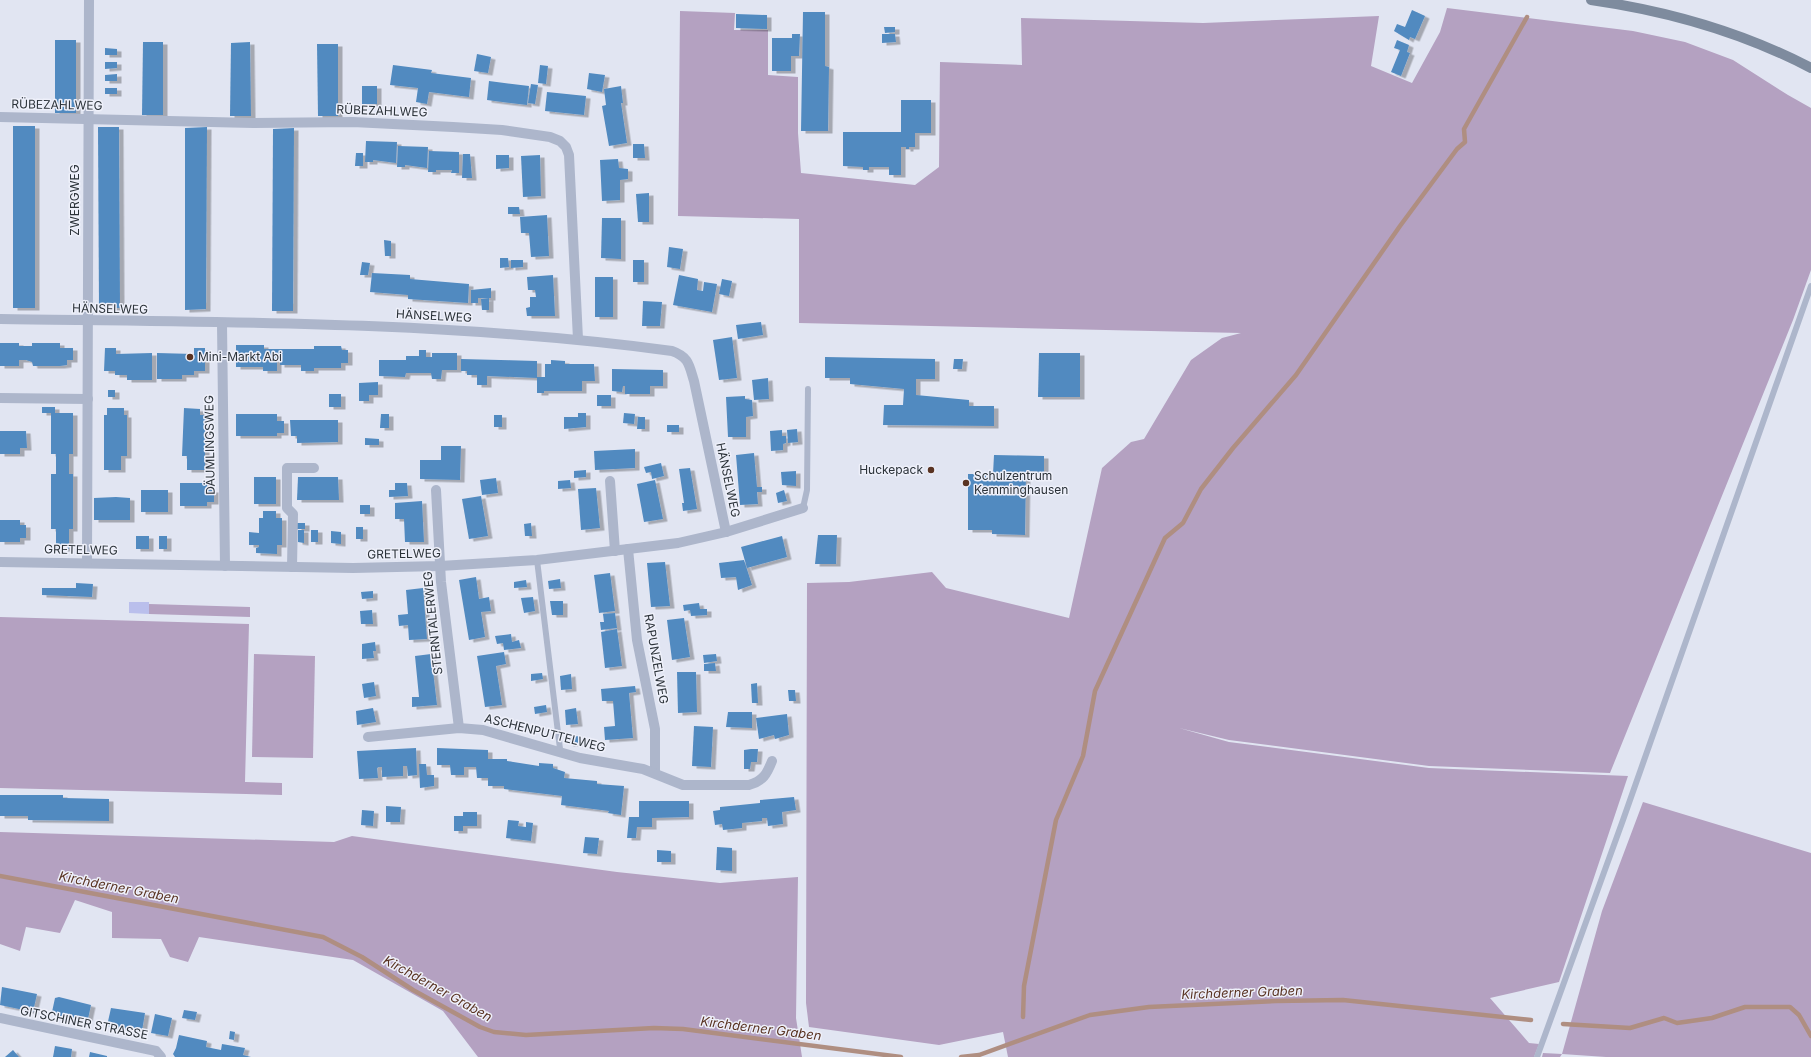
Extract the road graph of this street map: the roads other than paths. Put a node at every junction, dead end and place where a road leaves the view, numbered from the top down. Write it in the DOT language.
graph roads {
  1 [pos="89,0"];
  2 [pos="1591,0"];
  3 [pos="1811,68"];
  4 [pos="0,117"];
  5 [pos="87,118"];
  6 [pos="1811,286"];
  7 [pos="0,319"];
  8 [pos="89,321"];
  9 [pos="222,324"];
  10 [pos="578,339"];
  11 [pos="808,389"];
  12 [pos="0,398"];
  13 [pos="88,399"];
  14 [pos="314,468"];
  15 [pos="610,481"];
  16 [pos="436,490"];
  17 [pos="803,508"];
  18 [pos="726,532"];
  19 [pos="628,550"];
  20 [pos="616,551"];
  21 [pos="537,560"];
  22 [pos="0,562"];
  23 [pos="87,563"];
  24 [pos="225,566"];
  25 [pos="440,566"];
  26 [pos="292,568"];
  27 [pos="459,728"];
  28 [pos="368,737"];
  29 [pos="559,753"];
  30 [pos="772,762"];
  31 [pos="655,773"];
  32 [pos="0,1018"];
  33 [pos="161,1057"];
  34 [pos="1537,1057"];
  1 -- 5 [label="street, ZWERGWEG"];
  2 -- 3 [label="main road"];
  4 -- 5 [label="street, RÜBEZAHLWEG"];
  5 -- 8 [label="street, ZWERGWEG"];
  5 -- 10 [label="street, RÜBEZAHLWEG"];
  6 -- 34 [label="lane"];
  7 -- 8 [label="street, HÄNSELWEG"];
  8 -- 9 [label="street, HÄNSELWEG"];
  8 -- 13 [label="street, ZWERGWEG"];
  9 -- 10 [label="street, HÄNSELWEG"];
  9 -- 24 [label="street, DÄUMLINGSWEG"];
  10 -- 18 [label="street, HÄNSELWEG"];
  11 -- 17 [label="lane"];
  12 -- 13 [label="street"];
  13 -- 23 [label="street, ZWERGWEG"];
  14 -- 26 [label="street"];
  15 -- 20 [label="street"];
  16 -- 25 [label="street, STERNTALERWEG"];
  17 -- 18 [label="street, GRETELWEG"];
  18 -- 19 [label="street, GRETELWEG"];
  19 -- 20 [label="street, GRETELWEG"];
  19 -- 31 [label="street, RAPUNZELWEG"];
  20 -- 21 [label="street, GRETELWEG"];
  21 -- 25 [label="street, GRETELWEG"];
  21 -- 29 [label="lane"];
  22 -- 23 [label="street, GRETELWEG"];
  23 -- 24 [label="street, GRETELWEG"];
  24 -- 26 [label="street, GRETELWEG"];
  25 -- 26 [label="street, GRETELWEG"];
  25 -- 27 [label="street, STERNTALERWEG"];
  27 -- 28 [label="street, ASCHENPUTTELWEG"];
  27 -- 29 [label="street, ASCHENPUTTELWEG"];
  29 -- 31 [label="street, ASCHENPUTTELWEG"];
  30 -- 31 [label="street, ASCHENPUTTELWEG"];
  32 -- 33 [label="street, GITSCHINER STRASSE"];
}
